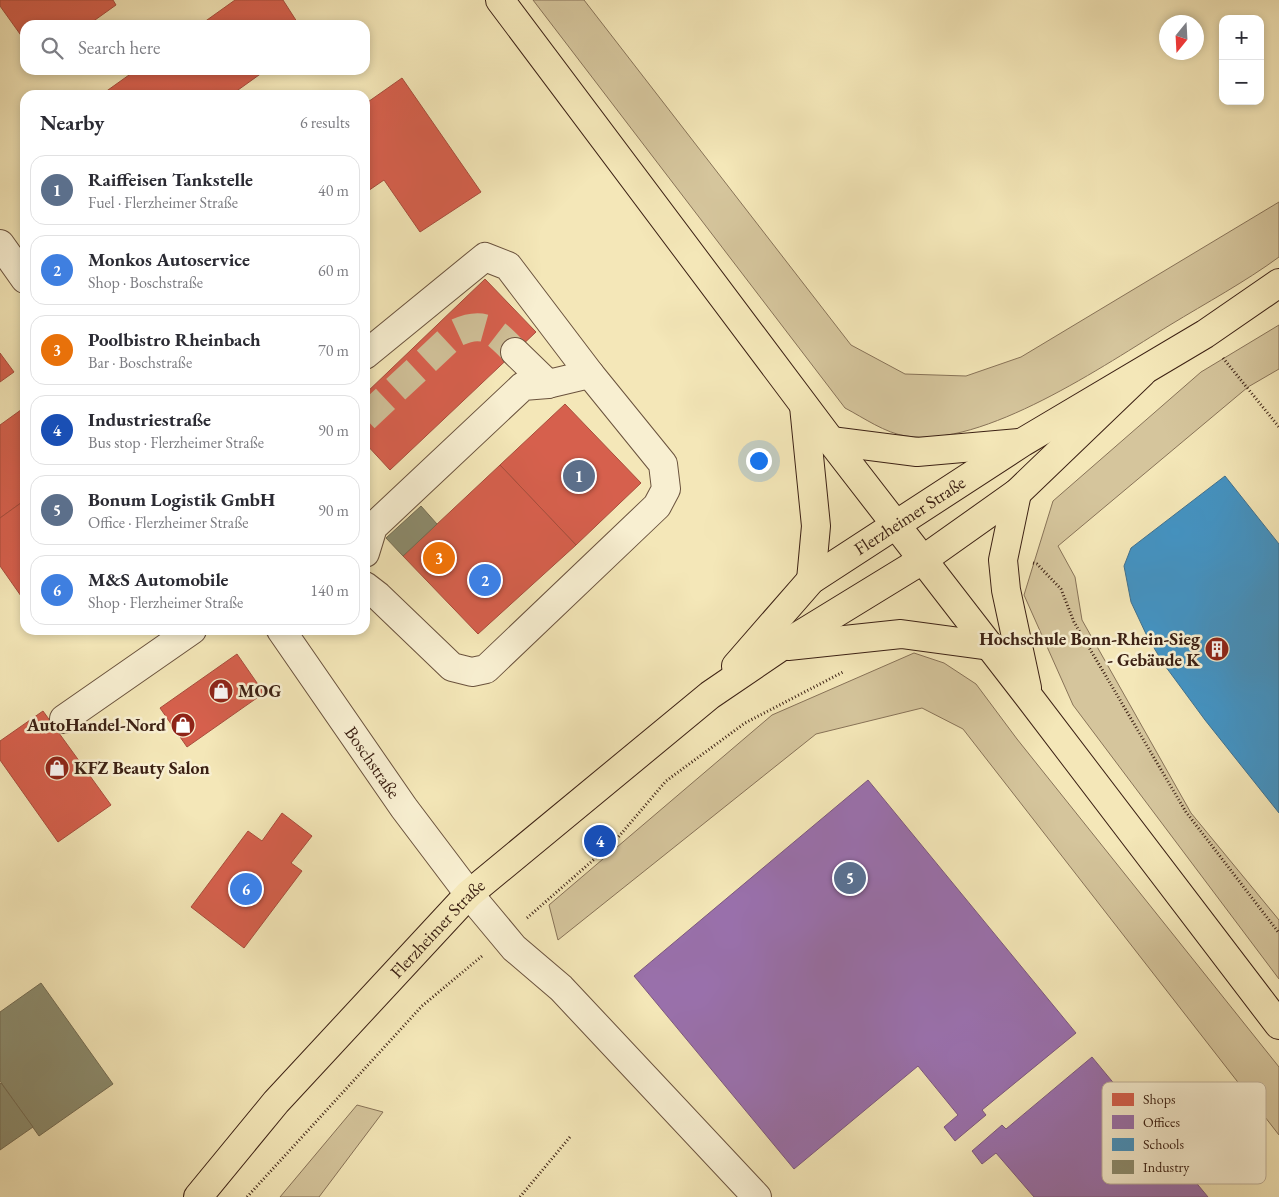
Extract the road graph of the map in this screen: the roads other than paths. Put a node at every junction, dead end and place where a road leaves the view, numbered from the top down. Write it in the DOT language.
graph roads {
  1 [pos="500,0"];
  2 [pos="0,244"];
  3 [pos="20,272"];
  4 [pos="1279,283"];
  5 [pos="370,350"];
  6 [pos="515,352"];
  7 [pos="1142,373"];
  8 [pos="590,374"];
  9 [pos="548,384"];
  10 [pos="804,406"];
  11 [pos="831,441"];
  12 [pos="1023,442"];
  13 [pos="1017,493"];
  14 [pos="896,523"];
  15 [pos="370,534"];
  16 [pos="924,559"];
  17 [pos="810,580"];
  18 [pos="370,590"];
  19 [pos="185,635"];
  20 [pos="289,635"];
  21 [pos="782,646"];
  22 [pos="990,646"];
  23 [pos="710,695"];
  24 [pos="1029,696"];
  25 [pos="64,719"];
  26 [pos="469,894"];
  27 [pos="1279,1025"];
  28 [pos="198,1197"];
  29 [pos="757,1197"];
  1 -- 10 [label="main road"];
  2 -- 3 [label="street"];
  4 -- 7 [label="main road, Flerzheimer Straße"];
  5 -- 8 [label="street"];
  6 -- 9 [label="street"];
  7 -- 12 [label="main road, Flerzheimer Straße"];
  7 -- 13 [label="main road, Flerzheimer Straße"];
  8 -- 9 [label="street"];
  8 -- 18 [label="street"];
  9 -- 15 [label="street"];
  10 -- 11 [label="main road"];
  10 -- 17 [label="main road"];
  11 -- 12 [label="main road"];
  11 -- 14 [label="main road"];
  12 -- 14 [label="main road, Flerzheimer Straße"];
  13 -- 16 [label="main road, Flerzheimer Straße"];
  13 -- 24 [label="main road"];
  14 -- 16 [label="main road"];
  14 -- 17 [label="main road, Flerzheimer Straße"];
  16 -- 21 [label="main road, Flerzheimer Straße"];
  16 -- 22 [label="main road"];
  17 -- 23 [label="main road, Flerzheimer Straße"];
  19 -- 25 [label="street"];
  20 -- 26 [label="street, Boschstraße"];
  21 -- 22 [label="main road"];
  21 -- 23 [label="main road, Flerzheimer Straße"];
  22 -- 24 [label="main road"];
  23 -- 26 [label="main road, Flerzheimer Straße"];
  24 -- 27 [label="main road"];
  26 -- 28 [label="main road, Flerzheimer Straße"];
  26 -- 29 [label="street, Boschstraße"];
}
